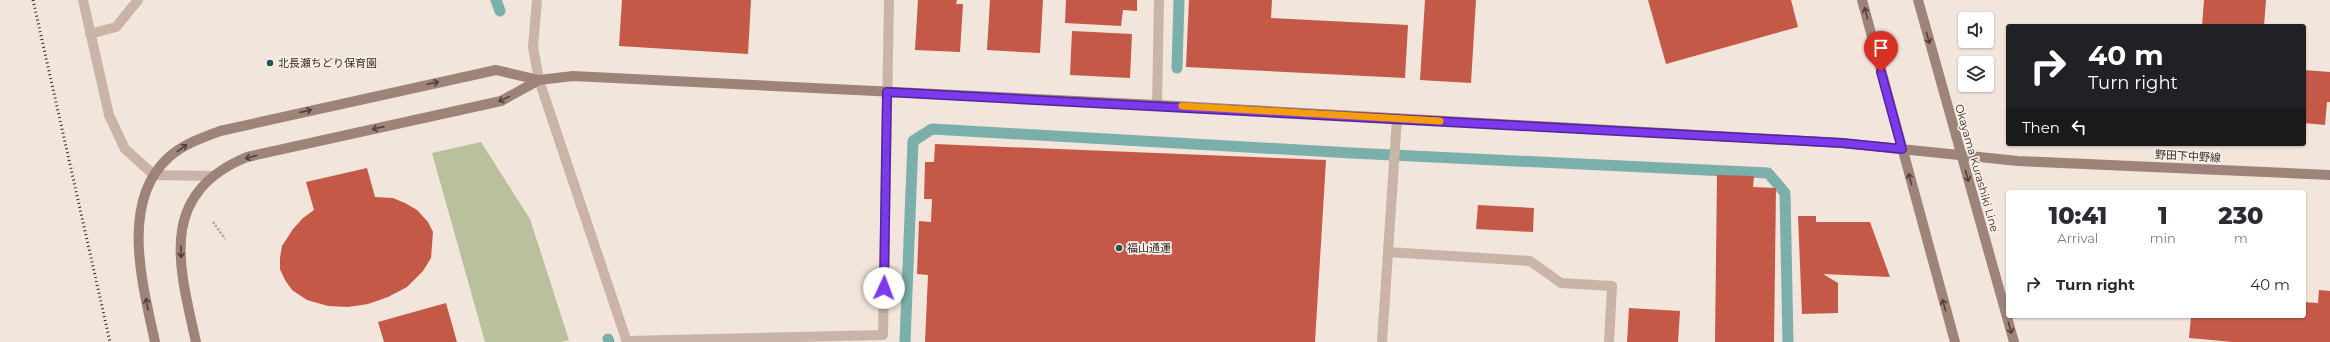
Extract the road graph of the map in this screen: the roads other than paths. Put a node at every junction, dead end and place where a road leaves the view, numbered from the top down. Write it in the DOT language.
graph roads {
  1 [pos="83,0"];
  2 [pos="138,0"];
  3 [pos="537,0"];
  4 [pos="889,0"];
  5 [pos="1159,0"];
  6 [pos="1862,0"];
  7 [pos="1918,0"];
  8 [pos="90,34"];
  9 [pos="539,80"];
  10 [pos="887,92"];
  11 [pos="1157,105"];
  12 [pos="1397,118"];
  13 [pos="1902,149"];
  14 [pos="1961,155"];
  15 [pos="154,175"];
  16 [pos="2330,175"];
  17 [pos="211,176"];
  18 [pos="1388,252"];
  19 [pos="2006,314"];
  20 [pos="2007,318"];
  21 [pos="882,339"];
  22 [pos="626,341"];
  23 [pos="155,342"];
  24 [pos="196,342"];
  25 [pos="1382,342"];
  26 [pos="1610,342"];
  27 [pos="1955,342"];
  28 [pos="2014,342"];
  1 -- 8 [label="street"];
  2 -- 8 [label="street"];
  3 -- 9 [label="street"];
  4 -- 10 [label="street"];
  5 -- 11 [label="street"];
  13 -- 6 [label="street, one-way"];
  7 -- 14 [label="street, Okayama Kurashiki Line, one-way"];
  8 -- 15 [label="street"];
  9 -- 10 [label="street, 野田下中野線"];
  15 -- 9 [label="street, one-way"];
  9 -- 17 [label="street, one-way"];
  9 -- 22 [label="street"];
  10 -- 11 [label="street, 野田下中野線"];
  10 -- 21 [label="street"];
  11 -- 12 [label="street, 野田下中野線"];
  12 -- 13 [label="street, 野田下中野線"];
  12 -- 18 [label="street"];
  13 -- 14 [label="street, 野田下中野線"];
  27 -- 13 [label="street, one-way"];
  14 -- 16 [label="street, 野田下中野線"];
  14 -- 19 [label="street, Okayama Kurashiki Line, one-way"];
  15 -- 17 [label="street"];
  23 -- 15 [label="street, one-way"];
  17 -- 24 [label="street, one-way"];
  18 -- 25 [label="street"];
  18 -- 26 [label="street"];
  20 -- 28 [label="street, Okayama Kurashiki Line, one-way"];
  21 -- 22 [label="street"];
}
